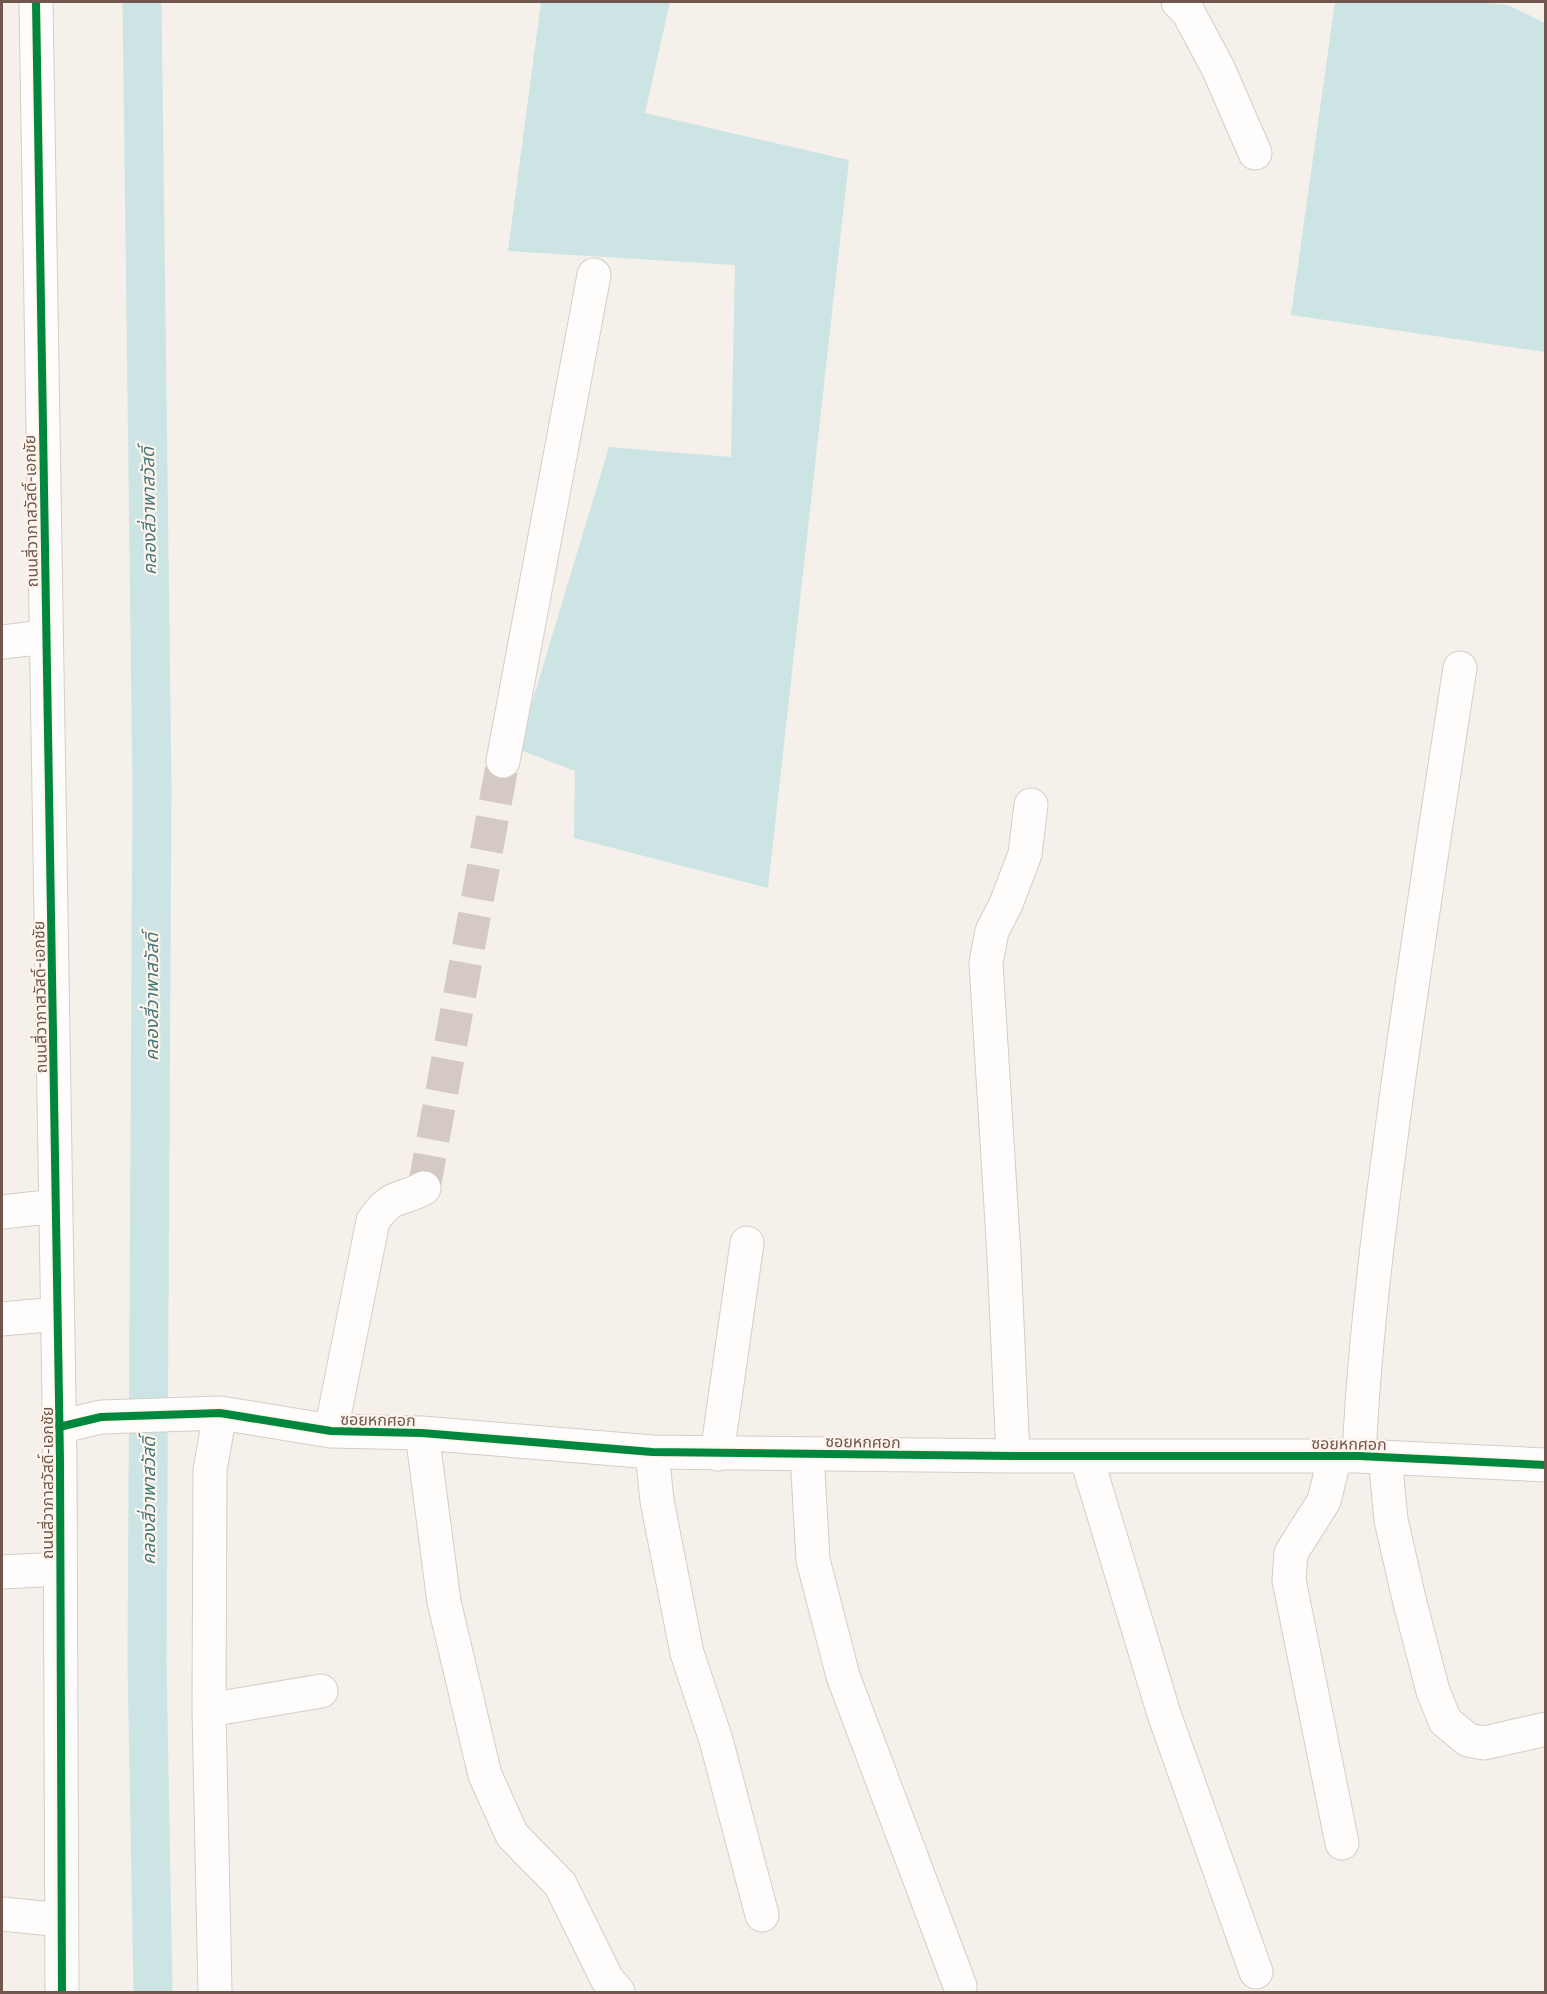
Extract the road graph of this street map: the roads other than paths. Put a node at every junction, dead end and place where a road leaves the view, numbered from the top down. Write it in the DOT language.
graph roads {
  1 [pos="36,2"];
  2 [pos="1178,2"];
  3 [pos="1255,153"];
  4 [pos="594,275"];
  5 [pos="46,637"];
  6 [pos="2,642"];
  7 [pos="1460,668"];
  8 [pos="503,761"];
  9 [pos="1031,805"];
  10 [pos="424,1188"];
  11 [pos="56,1206"];
  12 [pos="2,1212"];
  13 [pos="747,1243"];
  14 [pos="57,1314"];
  15 [pos="2,1319"];
  16 [pos="219,1413"];
  17 [pos="59,1427"];
  18 [pos="331,1431"];
  19 [pos="422,1433"];
  20 [pos="1359,1451"];
  21 [pos="652,1452"];
  22 [pos="717,1454"];
  23 [pos="807,1454"];
  24 [pos="1013,1456"];
  25 [pos="1086,1456"];
  26 [pos="1545,1464"];
  27 [pos="60,1569"];
  28 [pos="2,1572"];
  29 [pos="321,1691"];
  30 [pos="209,1710"];
  31 [pos="1545,1729"];
  32 [pos="1342,1843"];
  33 [pos="2,1914"];
  34 [pos="762,1915"];
  35 [pos="62,1920"];
  36 [pos="1256,1972"];
  37 [pos="960,1986"];
  38 [pos="62,1992"];
  39 [pos="215,1992"];
  40 [pos="618,1992"];
  1 -- 5 [label="street, ถนนสี่วาภาสวัสดิ์-เอกชัย"];
  2 -- 3 [label="street"];
  4 -- 8 [label="street"];
  5 -- 6 [label="street"];
  5 -- 11 [label="street, ถนนสี่วาภาสวัสดิ์-เอกชัย"];
  7 -- 20 [label="street"];
  9 -- 24 [label="street"];
  10 -- 18 [label="street"];
  11 -- 12 [label="street"];
  11 -- 14 [label="street, ถนนสี่วาภาสวัสดิ์-เอกชัย"];
  13 -- 22 [label="street"];
  14 -- 15 [label="street"];
  14 -- 17 [label="street, ถนนสี่วาภาสวัสดิ์-เอกชัย"];
  16 -- 17 [label="street, ซอยหกศอก"];
  16 -- 18 [label="street, ซอยหกศอก"];
  16 -- 30 [label="street"];
  17 -- 27 [label="street, ถนนสี่วาภาสวัสดิ์-เอกชัย"];
  18 -- 19 [label="street, ซอยหกศอก"];
  19 -- 21 [label="street, ซอยหกศอก"];
  19 -- 40 [label="street"];
  20 -- 25 [label="street, ซอยหกศอก"];
  20 -- 26 [label="street, ซอยหกศอก"];
  20 -- 31 [label="street"];
  20 -- 32 [label="street"];
  21 -- 22 [label="street, ซอยหกศอก"];
  21 -- 34 [label="street"];
  22 -- 23 [label="street, ซอยหกศอก"];
  23 -- 24 [label="street, ซอยหกศอก"];
  23 -- 37 [label="street"];
  24 -- 25 [label="street, ซอยหกศอก"];
  25 -- 36 [label="street"];
  27 -- 28 [label="street"];
  27 -- 35 [label="street, ถนนสี่วาภาสวัสดิ์-เอกชัย"];
  29 -- 30 [label="street"];
  30 -- 39 [label="street"];
  33 -- 35 [label="street"];
  35 -- 38 [label="street, ถนนสี่วาภาสวัสดิ์-เอกชัย"];
}
